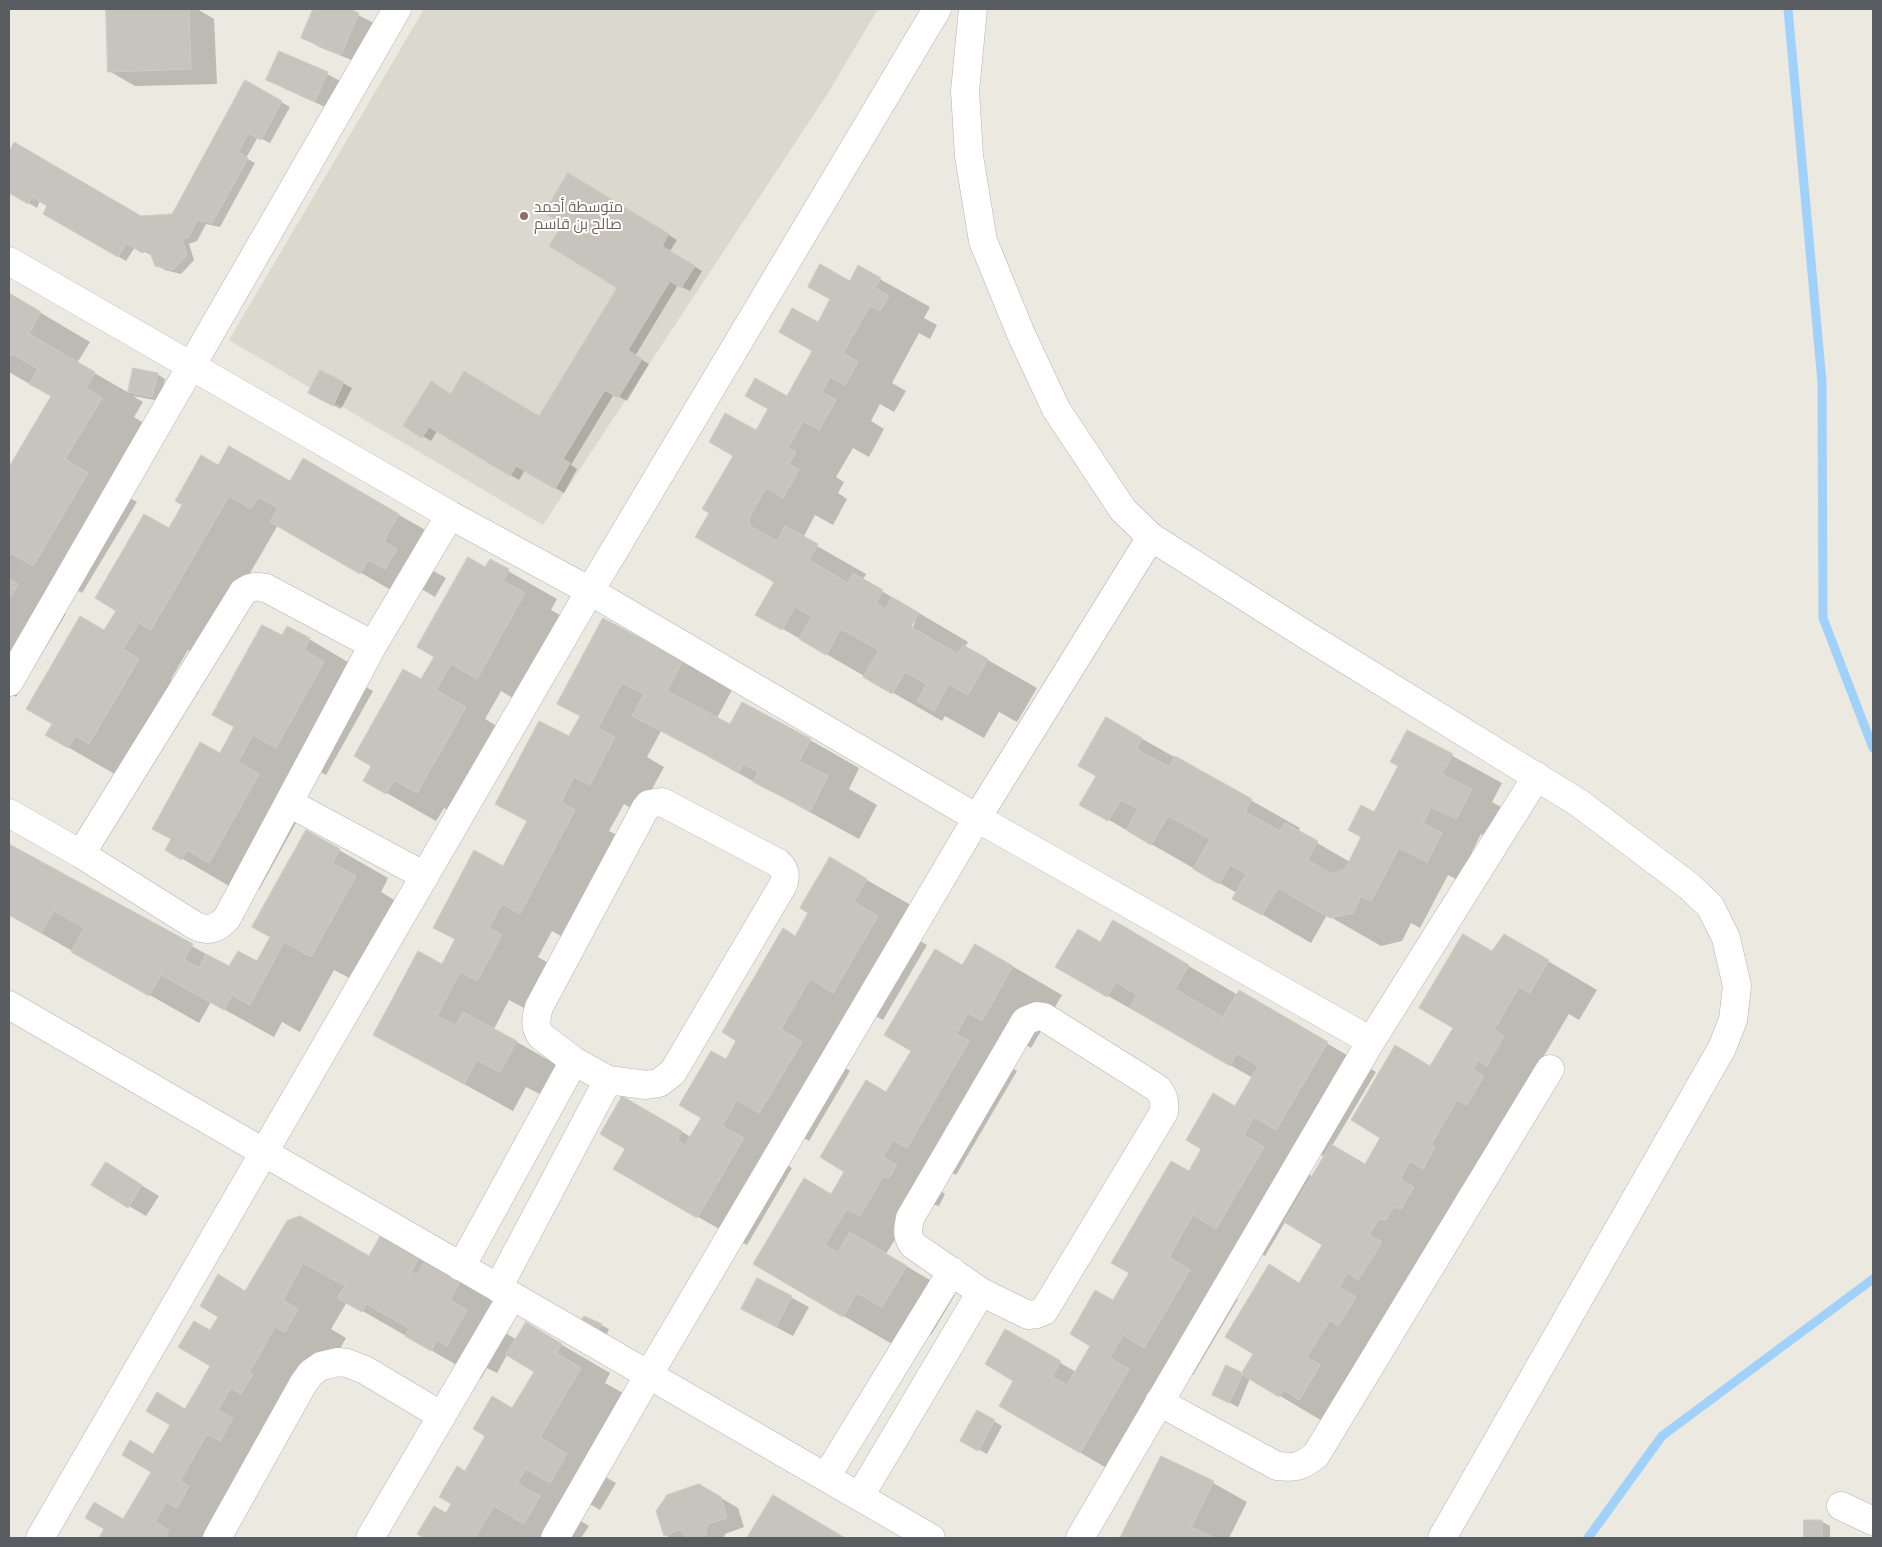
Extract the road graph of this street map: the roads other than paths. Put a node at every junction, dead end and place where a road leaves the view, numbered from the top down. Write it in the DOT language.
graph roads {
  1 [pos="397,9"];
  2 [pos="937,9"];
  3 [pos="973,9"];
  4 [pos="9,261"];
  5 [pos="192,365"];
  6 [pos="450,515"];
  7 [pos="1151,537"];
  8 [pos="590,591"];
  9 [pos="373,645"];
  10 [pos="9,682"];
  11 [pos="1537,776"];
  12 [pos="289,803"];
  13 [pos="9,813"];
  14 [pos="977,818"];
  15 [pos="81,854"];
  16 [pos="425,876"];
  17 [pos="9,1005"];
  18 [pos="1370,1040"];
  19 [pos="574,1061"];
  20 [pos="1550,1069"];
  21 [pos="608,1080"];
  22 [pos="264,1153"];
  23 [pos="461,1266"];
  24 [pos="952,1271"];
  25 [pos="505,1292"];
  26 [pos="981,1292"];
  27 [pos="648,1376"];
  28 [pos="1159,1402"];
  29 [pos="442,1416"];
  30 [pos="826,1477"];
  31 [pos="860,1496"];
  32 [pos="1841,1506"];
  33 [pos="1873,1520"];
  34 [pos="40,1538"];
  35 [pos="218,1538"];
  36 [pos="370,1538"];
  37 [pos="555,1538"];
  38 [pos="931,1538"];
  39 [pos="1080,1538"];
  40 [pos="1442,1538"];
  1 -- 5 [label="street"];
  2 -- 8 [label="street"];
  3 -- 7 [label="street"];
  4 -- 5 [label="street"];
  5 -- 6 [label="street"];
  5 -- 10 [label="street"];
  6 -- 8 [label="street"];
  6 -- 9 [label="street"];
  7 -- 11 [label="street"];
  7 -- 14 [label="street"];
  8 -- 14 [label="street"];
  8 -- 16 [label="street"];
  9 -- 12 [label="street"];
  9 -- 15 [label="street"];
  11 -- 18 [label="street"];
  11 -- 40 [label="street"];
  12 -- 15 [label="street"];
  12 -- 16 [label="street"];
  13 -- 15 [label="street"];
  14 -- 18 [label="street"];
  14 -- 27 [label="street"];
  16 -- 22 [label="street"];
  17 -- 22 [label="street"];
  18 -- 28 [label="street"];
  19 -- 21 [label="street"];
  19 -- 21 [label="street"];
  19 -- 23 [label="street"];
  20 -- 28 [label="street"];
  21 -- 25 [label="street"];
  22 -- 23 [label="street"];
  22 -- 34 [label="street"];
  23 -- 25 [label="street"];
  24 -- 26 [label="street"];
  24 -- 26 [label="street"];
  24 -- 30 [label="street"];
  25 -- 27 [label="street"];
  25 -- 29 [label="street"];
  26 -- 31 [label="street"];
  27 -- 30 [label="street"];
  27 -- 37 [label="street"];
  28 -- 39 [label="street"];
  29 -- 35 [label="street"];
  29 -- 36 [label="street"];
  30 -- 31 [label="street"];
  31 -- 38 [label="street"];
  32 -- 33 [label="street"];
}
